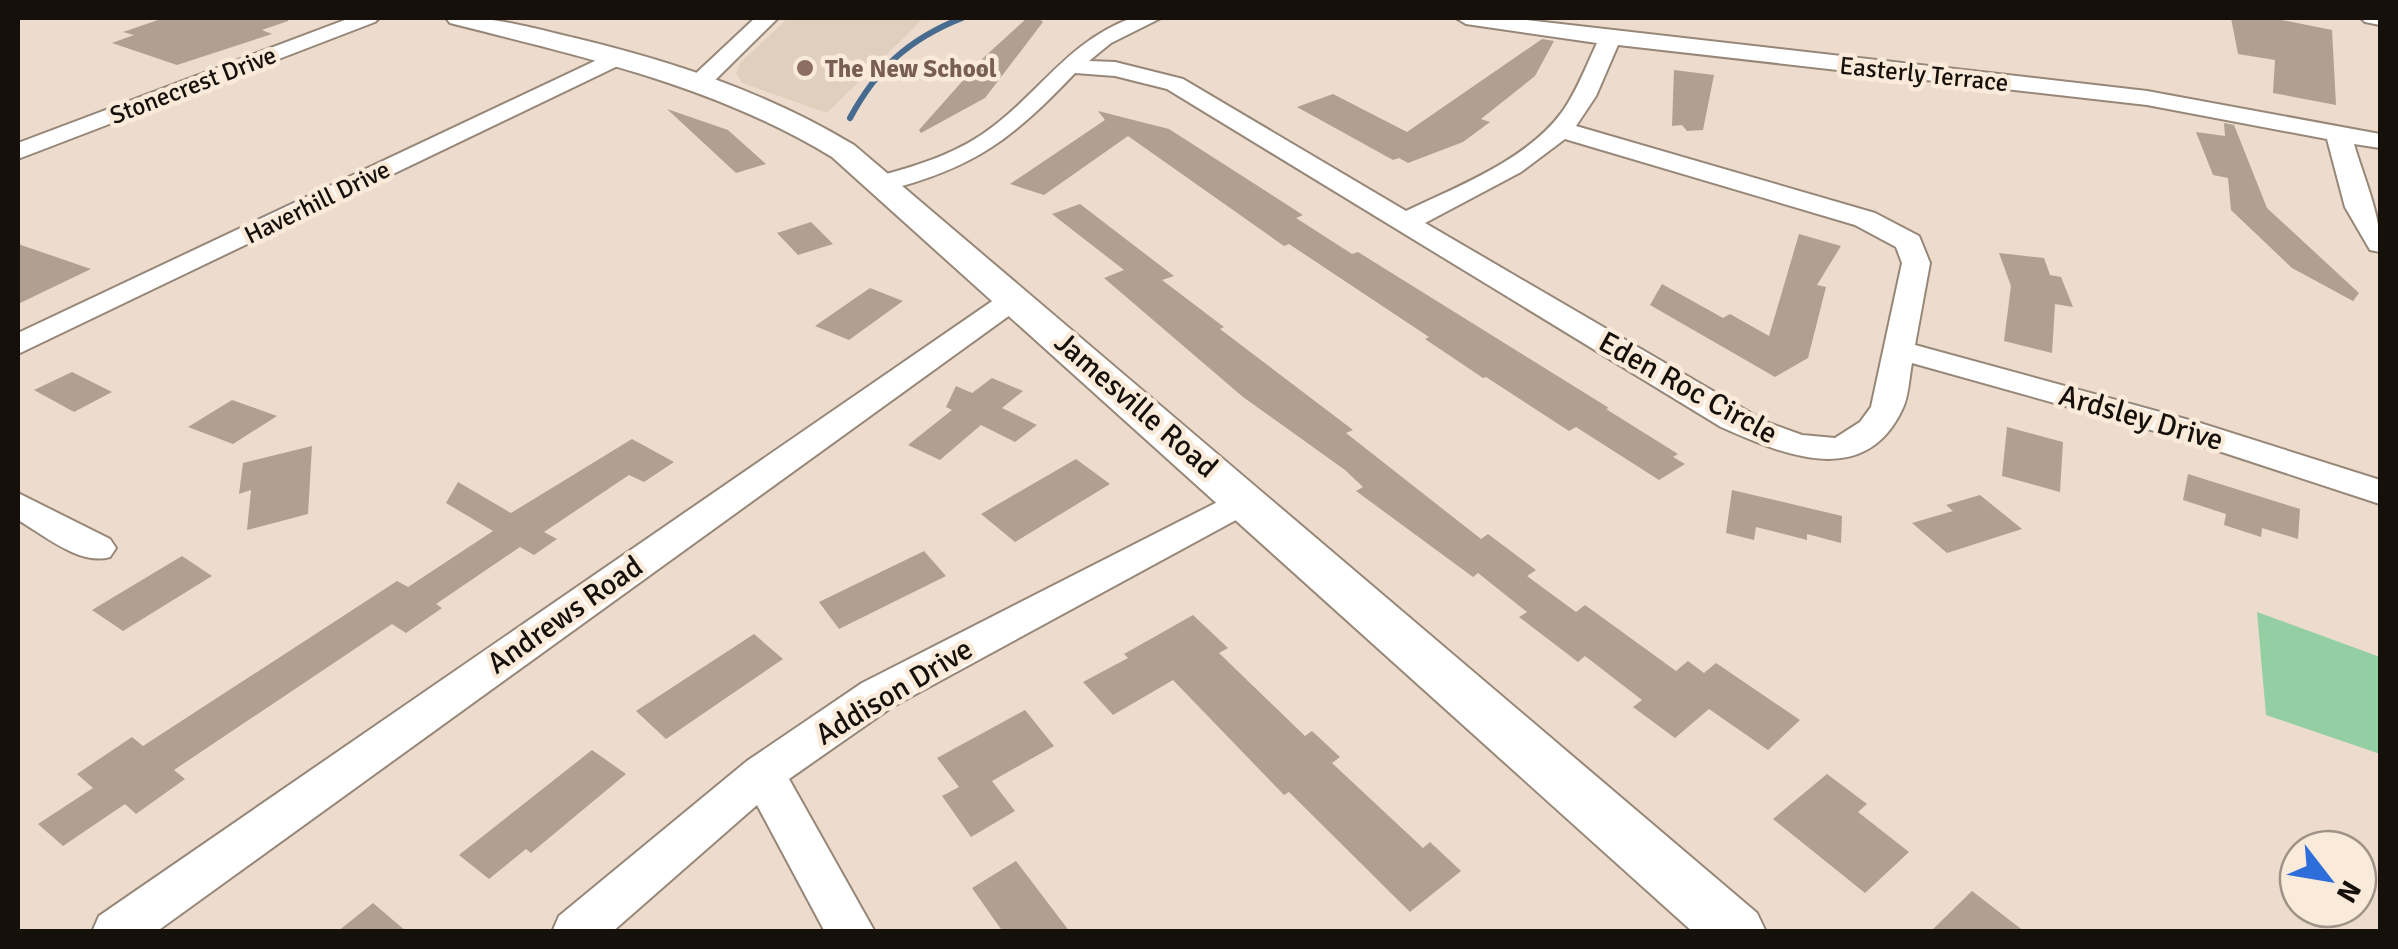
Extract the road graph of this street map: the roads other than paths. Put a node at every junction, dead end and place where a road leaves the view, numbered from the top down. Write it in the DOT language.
graph roads {
  1 [pos="368,18"];
  2 [pos="458,18"];
  3 [pos="767,18"];
  4 [pos="1150,18"];
  5 [pos="1466,18"];
  6 [pos="2372,18"];
  7 [pos="2380,19"];
  8 [pos="1610,38"];
  9 [pos="616,58"];
  10 [pos="1066,66"];
  11 [pos="700,82"];
  12 [pos="1562,130"];
  13 [pos="2338,132"];
  14 [pos="2380,140"];
  15 [pos="18,152"];
  16 [pos="884,183"];
  17 [pos="1404,223"];
  18 [pos="2380,244"];
  19 [pos="1014,298"];
  20 [pos="18,345"];
  21 [pos="1899,350"];
  22 [pos="2380,492"];
  23 [pos="1245,500"];
  24 [pos="18,504"];
  25 [pos="97,548"];
  26 [pos="763,774"];
  27 [pos="116,932"];
  28 [pos="576,932"];
  29 [pos="851,932"];
  30 [pos="1736,932"];
  1 -- 15 [label="street, Stonecrest Drive"];
  2 -- 9 [label="street, Jamesville Road"];
  3 -- 11 [label="street"];
  4 -- 10 [label="street"];
  5 -- 8 [label="street, Easterly Terrace"];
  6 -- 7 [label="street"];
  8 -- 12 [label="street"];
  8 -- 13 [label="street, Easterly Terrace"];
  9 -- 11 [label="street, Jamesville Road"];
  9 -- 20 [label="street, Haverhill Drive"];
  10 -- 16 [label="street"];
  10 -- 17 [label="street, Eden Roc Circle"];
  11 -- 16 [label="street, Jamesville Road"];
  12 -- 17 [label="street"];
  12 -- 21 [label="street, Eden Roc Circle"];
  13 -- 14 [label="street, Easterly Terrace"];
  13 -- 18 [label="street"];
  16 -- 19 [label="street, Jamesville Road"];
  17 -- 21 [label="street, Eden Roc Circle"];
  19 -- 23 [label="street, Jamesville Road"];
  19 -- 27 [label="street, Andrews Road"];
  21 -- 22 [label="street, Ardsley Drive"];
  23 -- 26 [label="street, Addison Drive"];
  23 -- 30 [label="street, Jamesville Road"];
  24 -- 25 [label="street"];
  26 -- 28 [label="street, Addison Drive"];
  26 -- 29 [label="street"];
}
